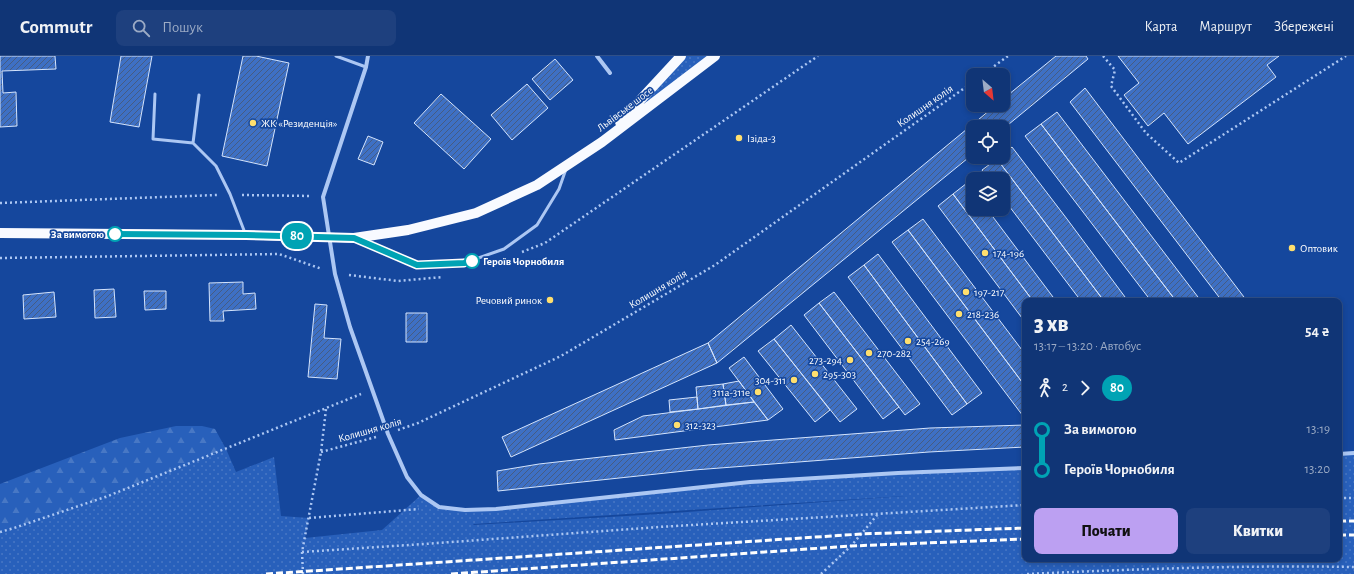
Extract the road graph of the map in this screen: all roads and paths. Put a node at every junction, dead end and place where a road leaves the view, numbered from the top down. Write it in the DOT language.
graph roads {
  1 [pos="336,56"];
  2 [pos="368,56"];
  3 [pos="597,56"];
  4 [pos="681,56"];
  5 [pos="716,56"];
  6 [pos="1008,56"];
  7 [pos="1103,56"];
  8 [pos="1346,56"];
  9 [pos="366,67"];
  10 [pos="992,68"];
  11 [pos="610,73"];
  12 [pos="966,87"];
  13 [pos="155,94"];
  14 [pos="199,95"];
  15 [pos="602,142"];
  16 [pos="193,143"];
  17 [pos="568,165"];
  18 [pos="230,194"];
  19 [pos="323,197"];
  20 [pos="0,203"];
  21 [pos="0,233"];
  22 [pos="246,235"];
  23 [pos="330,237"];
  24 [pos="354,238"];
  25 [pos="371,390"];
  26 [pos="326,409"];
  27 [pos="388,434"];
  28 [pos="321,452"];
  29 [pos="1354,453"];
  30 [pos="1342,454"];
  31 [pos="1022,468"];
  32 [pos="1342,498"];
  33 [pos="1354,498"];
  34 [pos="1022,505"];
  35 [pos="439,507"];
  36 [pos="879,514"];
  37 [pos="308,518"];
  38 [pos="0,532"];
  39 [pos="302,552"];
  40 [pos="1354,567"];
  41 [pos="303,574"];
  42 [pos="821,574"];
  43 [pos="1027,574"];
  1 -- 9 [label="lane"];
  2 -- 9 [label="street"];
  3 -- 11 [label="street"];
  4 -- 15 [label="main road, Львівське шосе"];
  5 -- 15 [label="main road, Львівське шосе"];
  6 -- 10 [label="path"];
  7 -- 8 [label="path"];
  9 -- 19 [label="street"];
  12 -- 27 [label="path, Колишня колія"];
  13 -- 16 [label="lane"];
  14 -- 16 [label="lane"];
  15 -- 17 [label="main road"];
  16 -- 18 [label="lane"];
  17 -- 24 [label="main road"];
  17 -- 24 [label="lane"];
  18 -- 19 [label="path"];
  18 -- 20 [label="path"];
  18 -- 22 [label="lane"];
  19 -- 23 [label="street"];
  21 -- 22 [label="main road"];
  22 -- 23 [label="main road"];
  23 -- 24 [label="main road"];
  23 -- 25 [label="street"];
  25 -- 26 [label="path"];
  25 -- 27 [label="street"];
  26 -- 28 [label="path"];
  26 -- 38 [label="path"];
  27 -- 28 [label="path, Колишня колія"];
  27 -- 35 [label="street"];
  28 -- 37 [label="path"];
  29 -- 30 [label="street"];
  31 -- 35 [label="street"];
  32 -- 33 [label="path"];
  34 -- 36 [label="path"];
  35 -- 37 [label="path"];
  36 -- 39 [label="path"];
  36 -- 42 [label="path"];
  37 -- 39 [label="path"];
  39 -- 41 [label="path"];
  40 -- 43 [label="path"];
}
